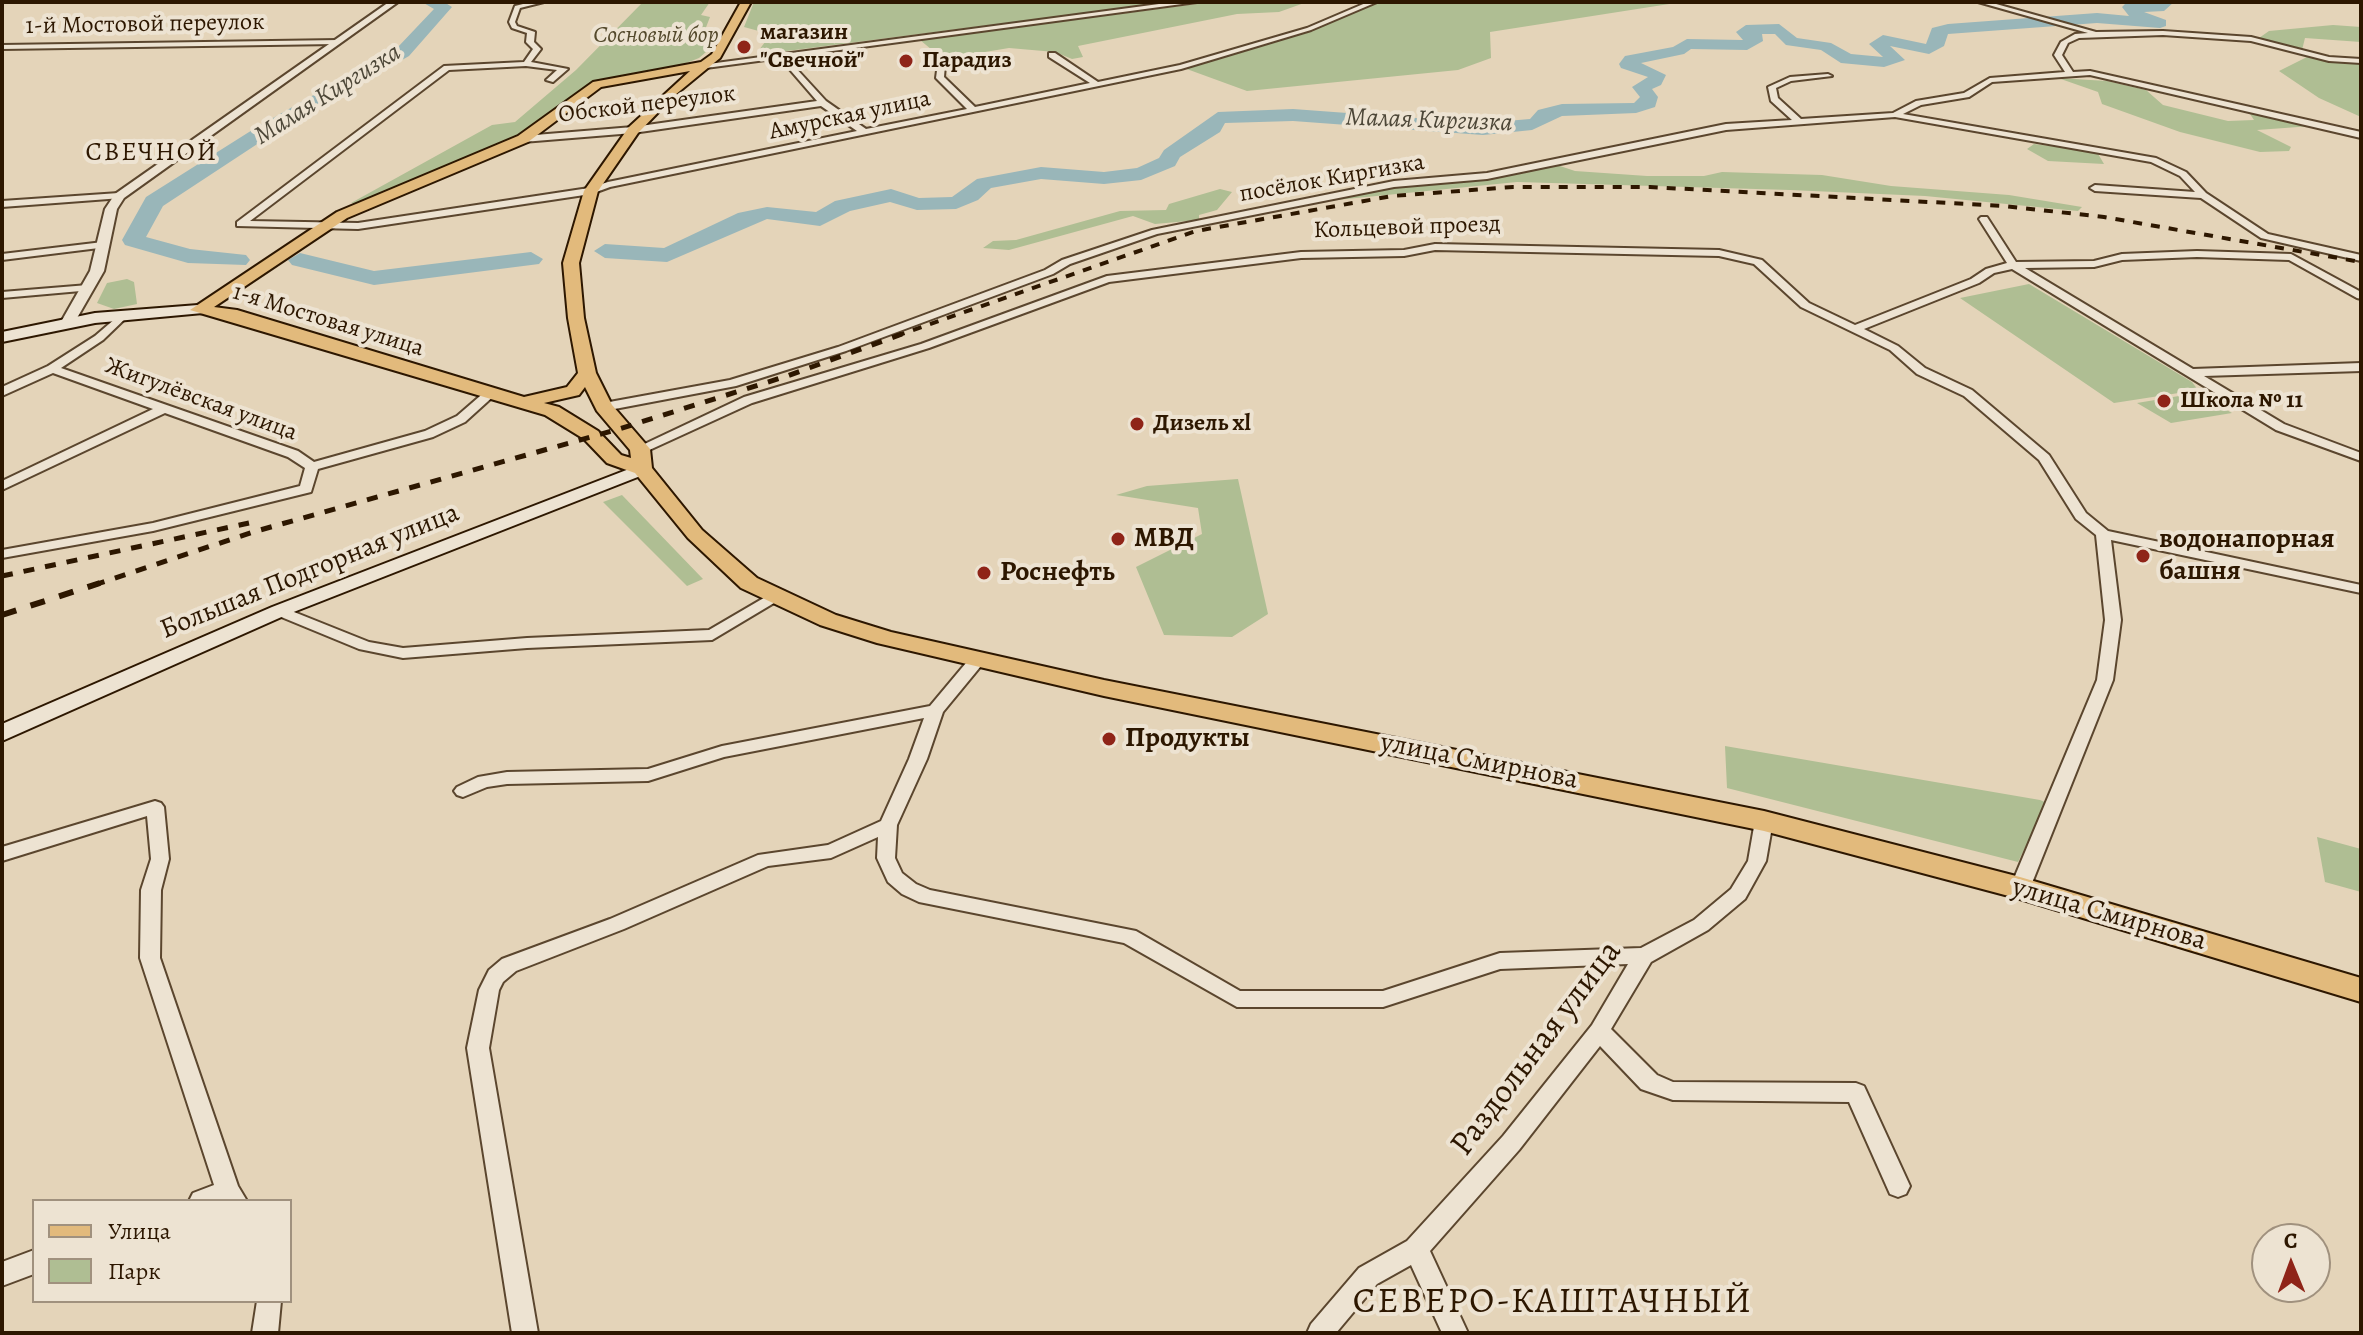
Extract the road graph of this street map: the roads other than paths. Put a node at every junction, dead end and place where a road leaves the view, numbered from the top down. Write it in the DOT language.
graph roads {
  1 [pos="394,2"];
  2 [pos="541,2"];
  3 [pos="746,2"];
  4 [pos="1193,2"];
  5 [pos="1374,2"];
  6 [pos="1981,2"];
  7 [pos="2099,34"];
  8 [pos="336,42"];
  9 [pos="2,47"];
  10 [pos="782,55"];
  11 [pos="1052,55"];
  12 [pos="2361,61"];
  13 [pos="526,64"];
  14 [pos="706,65"];
  15 [pos="941,65"];
  16 [pos="2069,72"];
  17 [pos="1828,76"];
  18 [pos="550,80"];
  19 [pos="1096,84"];
  20 [pos="823,103"];
  21 [pos="973,110"];
  22 [pos="1895,115"];
  23 [pos="1799,122"];
  24 [pos="633,130"];
  25 [pos="865,133"];
  26 [pos="2361,135"];
  27 [pos="523,139"];
  28 [pos="2095,188"];
  29 [pos="591,191"];
  30 [pos="2203,195"];
  31 [pos="119,196"];
  32 [pos="2,204"];
  33 [pos="1984,219"];
  34 [pos="325,226"];
  35 [pos="103,245"];
  36 [pos="2,257"];
  37 [pos="2361,258"];
  38 [pos="2013,265"];
  39 [pos="88,288"];
  40 [pos="2,295"];
  41 [pos="2361,296"];
  42 [pos="198,310"];
  43 [pos="123,315"];
  44 [pos="68,322"];
  45 [pos="1855,329"];
  46 [pos="2,337"];
  47 [pos="2361,367"];
  48 [pos="52,369"];
  49 [pos="587,373"];
  50 [pos="2190,373"];
  51 [pos="2,392"];
  52 [pos="491,393"];
  53 [pos="524,402"];
  54 [pos="604,407"];
  55 [pos="161,410"];
  56 [pos="2361,457"];
  57 [pos="641,459"];
  58 [pos="312,467"];
  59 [pos="2,486"];
  60 [pos="2103,534"];
  61 [pos="2,554"];
  62 [pos="2361,589"];
  63 [pos="774,597"];
  64 [pos="279,611"];
  65 [pos="977,661"];
  66 [pos="935,710"];
  67 [pos="2,733"];
  68 [pos="463,791"];
  69 [pos="1764,821"];
  70 [pos="888,825"];
  71 [pos="2,854"];
  72 [pos="2020,888"];
  73 [pos="1644,956"];
  74 [pos="2361,990"];
  75 [pos="1599,1031"];
  76 [pos="1898,1186"];
  77 [pos="231,1196"];
  78 [pos="1416,1249"];
  79 [pos="32,1263"];
  80 [pos="2,1274"];
  81 [pos="269,1303"];
  82 [pos="265,1333"];
  83 [pos="525,1333"];
  84 [pos="1320,1333"];
  85 [pos="1455,1333"];
  1 -- 8 [label="street"];
  2 -- 13 [label="street"];
  3 -- 14 [label="main road, улица Смирнова"];
  4 -- 10 [label="street"];
  5 -- 19 [label="street, Амурская улица"];
  6 -- 7 [label="street"];
  7 -- 12 [label="street"];
  7 -- 16 [label="street"];
  8 -- 9 [label="street, 1-й Мостовой переулок"];
  8 -- 31 [label="street"];
  10 -- 14 [label="street"];
  10 -- 20 [label="street"];
  11 -- 19 [label="street"];
  13 -- 18 [label="street"];
  13 -- 34 [label="street, Амурская улица"];
  14 -- 24 [label="main road, улица Смирнова"];
  14 -- 27 [label="main road"];
  15 -- 21 [label="street"];
  16 -- 22 [label="street, посёлок Киргизка"];
  16 -- 26 [label="street, посёлок Киргизка"];
  17 -- 23 [label="street"];
  19 -- 21 [label="street, Амурская улица"];
  20 -- 24 [label="street, Обской переулок"];
  20 -- 25 [label="street"];
  21 -- 25 [label="street, Амурская улица"];
  22 -- 23 [label="street, посёлок Киргизка"];
  22 -- 30 [label="street"];
  23 -- 54 [label="street, посёлок Киргизка"];
  24 -- 27 [label="street, Обской переулок"];
  24 -- 29 [label="main road, улица Смирнова"];
  25 -- 29 [label="street, Амурская улица"];
  27 -- 34 [label="main road"];
  28 -- 30 [label="street"];
  29 -- 34 [label="street, Амурская улица"];
  29 -- 49 [label="main road, улица Смирнова"];
  30 -- 37 [label="street"];
  31 -- 32 [label="street"];
  31 -- 35 [label="street"];
  33 -- 38 [label="street"];
  34 -- 42 [label="main road"];
  35 -- 36 [label="street"];
  35 -- 39 [label="street"];
  38 -- 41 [label="street"];
  38 -- 45 [label="street"];
  38 -- 50 [label="street"];
  39 -- 40 [label="street"];
  39 -- 44 [label="street"];
  42 -- 43 [label="main road, 1-я Мостовая улица"];
  42 -- 52 [label="main road, 1-я Мостовая улица"];
  43 -- 44 [label="main road, 1-я Мостовая улица"];
  43 -- 48 [label="street"];
  44 -- 46 [label="main road, 1-я Мостовая улица"];
  45 -- 57 [label="street, Кольцевой проезд"];
  45 -- 60 [label="street, Кольцевой проезд"];
  47 -- 50 [label="street"];
  48 -- 51 [label="street"];
  48 -- 55 [label="street, Жигулёвская улица"];
  49 -- 53 [label="main road, 1-я Мостовая улица"];
  49 -- 54 [label="main road, улица Смирнова"];
  50 -- 56 [label="street"];
  52 -- 53 [label="main road, 1-я Мостовая улица"];
  52 -- 58 [label="street"];
  53 -- 57 [label="main road, 1-я Мостовая улица"];
  54 -- 57 [label="main road, улица Смирнова"];
  55 -- 58 [label="street, Жигулёвская улица"];
  55 -- 59 [label="street"];
  57 -- 63 [label="main road, улица Смирнова"];
  57 -- 64 [label="main road, Большая Подгорная улица"];
  58 -- 61 [label="street, Жигулёвская улица"];
  60 -- 62 [label="street"];
  60 -- 72 [label="street"];
  63 -- 64 [label="street"];
  63 -- 65 [label="main road, улица Смирнова"];
  64 -- 67 [label="main road, Большая Подгорная улица"];
  65 -- 66 [label="street"];
  65 -- 69 [label="main road, улица Смирнова"];
  66 -- 68 [label="street"];
  66 -- 70 [label="street"];
  69 -- 72 [label="main road, улица Смирнова"];
  69 -- 73 [label="street, Раздольная улица"];
  70 -- 73 [label="street"];
  70 -- 83 [label="street"];
  71 -- 77 [label="street"];
  72 -- 74 [label="main road, улица Смирнова"];
  73 -- 75 [label="street, Раздольная улица"];
  75 -- 76 [label="street"];
  75 -- 78 [label="street, Раздольная улица"];
  78 -- 84 [label="street, Раздольная улица"];
  78 -- 85 [label="street"];
  79 -- 80 [label="street"];
  81 -- 82 [label="street"];
}
